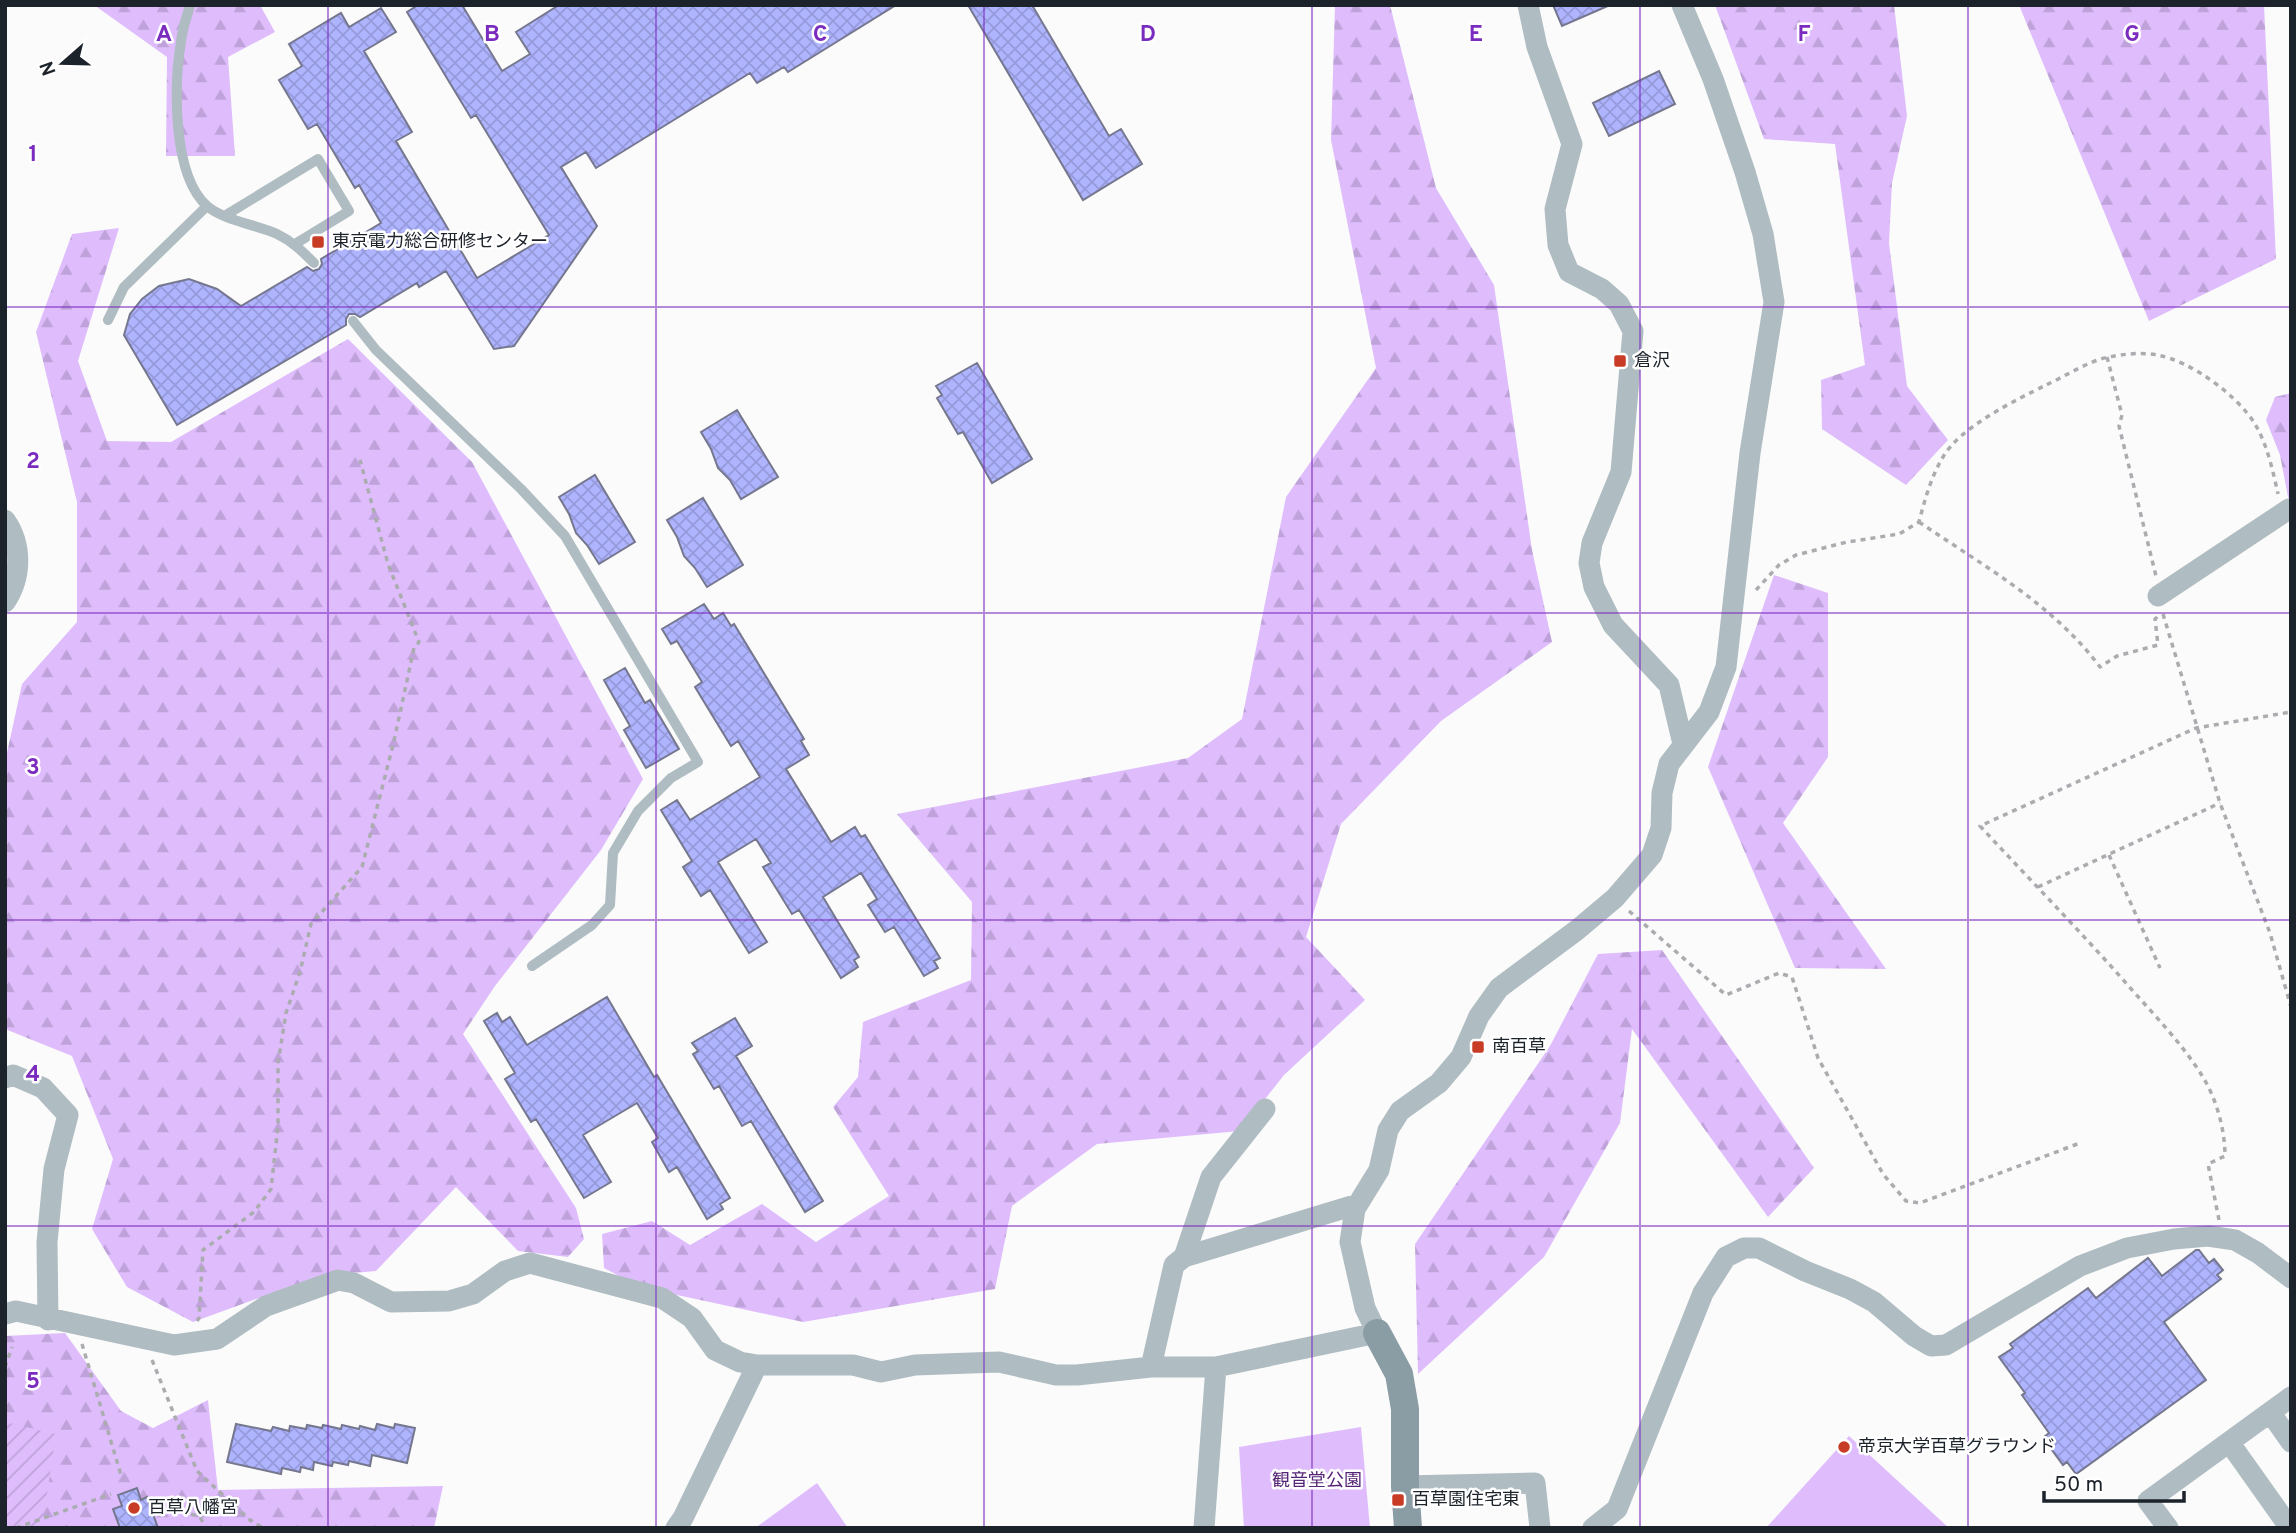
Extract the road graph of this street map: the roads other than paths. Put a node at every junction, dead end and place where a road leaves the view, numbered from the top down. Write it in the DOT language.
graph roads {
  1 [pos="190,5"];
  2 [pos="1528,5"];
  3 [pos="1682,5"];
  4 [pos="207,206"];
  5 [pos="226,215"];
  6 [pos="295,244"];
  7 [pos="314,263"];
  8 [pos="108,320"];
  9 [pos="353,321"];
  10 [pos="2287,512"];
  11 [pos="5,520"];
  12 [pos="5,602"];
  13 [pos="2160,604"];
  14 [pos="1683,744"];
  15 [pos="532,967"];
  16 [pos="5,1078"];
  17 [pos="1265,1109"];
  18 [pos="1358,1204"];
  19 [pos="1184,1257"];
  20 [pos="2291,1278"];
  21 [pos="5,1314"];
  22 [pos="48,1320"];
  23 [pos="1377,1333"];
  24 [pos="757,1365"];
  25 [pos="1151,1367"];
  26 [pos="1216,1367"];
  27 [pos="2291,1397"];
  28 [pos="2270,1412"];
  29 [pos="2229,1442"];
  30 [pos="2291,1442"];
  31 [pos="1405,1486"];
  32 [pos="676,1528"];
  33 [pos="1204,1528"];
  34 [pos="1408,1528"];
  35 [pos="1540,1528"];
  36 [pos="1593,1528"];
  37 [pos="2168,1528"];
  38 [pos="2290,1528"];
  1 -- 4 [label="lane"];
  2 -- 14 [label="street"];
  3 -- 14 [label="street"];
  4 -- 5 [label="lane"];
  4 -- 8 [label="lane"];
  5 -- 6 [label="lane"];
  5 -- 6 [label="lane"];
  6 -- 7 [label="lane"];
  9 -- 15 [label="lane"];
  10 -- 13 [label="street"];
  11 -- 12 [label="street"];
  14 -- 18 [label="street"];
  16 -- 22 [label="street"];
  17 -- 19 [label="street"];
  18 -- 19 [label="street"];
  18 -- 23 [label="street"];
  19 -- 25 [label="street"];
  20 -- 36 [label="street"];
  21 -- 22 [label="street"];
  22 -- 24 [label="street"];
  23 -- 26 [label="street"];
  23 -- 31 [label="street"];
  24 -- 25 [label="street"];
  24 -- 32 [label="street"];
  25 -- 26 [label="street"];
  26 -- 33 [label="street"];
  27 -- 28 [label="street"];
  28 -- 29 [label="street"];
  28 -- 30 [label="street"];
  29 -- 37 [label="street"];
  29 -- 38 [label="street"];
  31 -- 34 [label="street"];
  31 -- 35 [label="street"];
}
